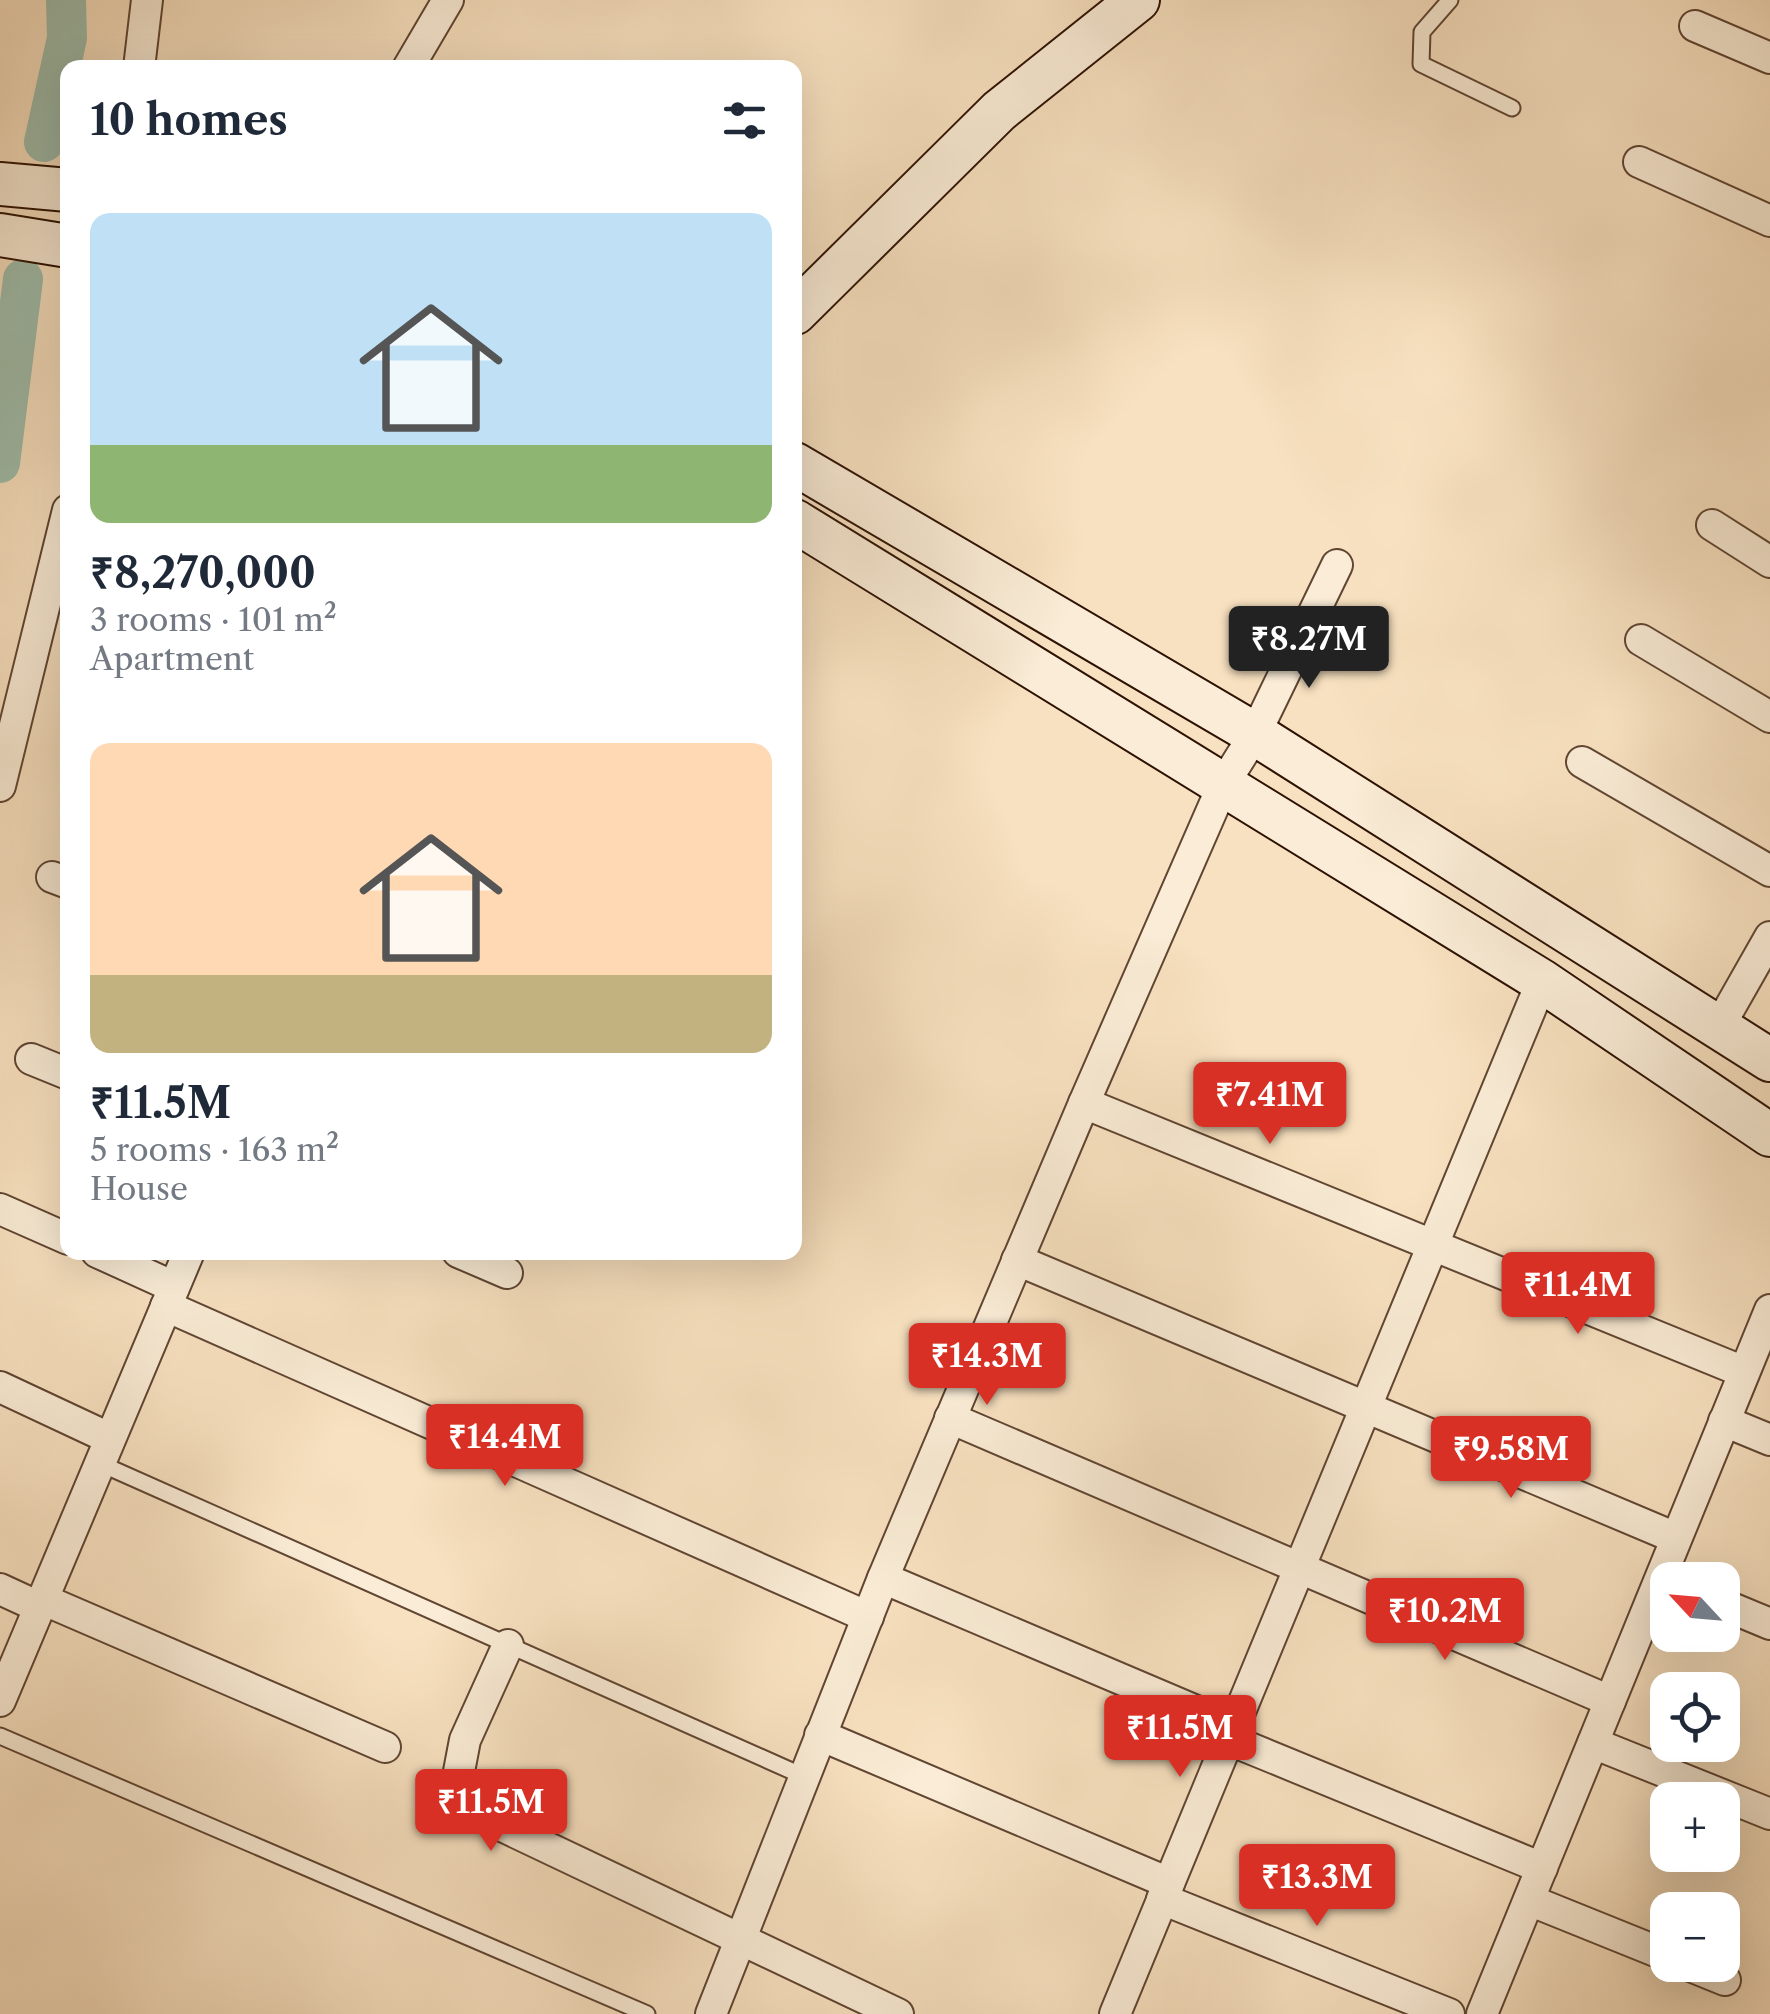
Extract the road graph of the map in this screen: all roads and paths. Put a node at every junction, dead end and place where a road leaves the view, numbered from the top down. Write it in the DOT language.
graph roads {
  1 [pos="146,0"];
  2 [pos="448,0"];
  3 [pos="1450,0"];
  4 [pos="1133,2"];
  5 [pos="1695,26"];
  6 [pos="1770,58"];
  7 [pos="140,60"];
  8 [pos="413,60"];
  9 [pos="1512,108"];
  10 [pos="1639,162"];
  11 [pos="0,184"];
  12 [pos="60,189"];
  13 [pos="1768,216"];
  14 [pos="0,235"];
  15 [pos="60,245"];
  16 [pos="802,306"];
  17 [pos="802,468"];
  18 [pos="802,524"];
  19 [pos="1712,525"];
  20 [pos="60,542"];
  21 [pos="1770,562"];
  22 [pos="1337,564"];
  23 [pos="1642,640"];
  24 [pos="1770,716"];
  25 [pos="1255,734"];
  26 [pos="1582,762"];
  27 [pos="1223,785"];
  28 [pos="0,786"];
  29 [pos="1770,871"];
  30 [pos="1770,937"];
  31 [pos="1542,981"];
  32 [pos="1720,1025"];
  33 [pos="32,1059"];
  34 [pos="1770,1060"];
  35 [pos="60,1071"];
  36 [pos="1084,1102"];
  37 [pos="1770,1136"];
  38 [pos="0,1209"];
  39 [pos="60,1235"];
  40 [pos="1433,1246"];
  41 [pos="111,1260"];
  42 [pos="186,1260"];
  43 [pos="477,1260"];
  44 [pos="1017,1260"];
  45 [pos="507,1273"];
  46 [pos="170,1297"];
  47 [pos="1770,1310"];
  48 [pos="1744,1372"];
  49 [pos="0,1387"];
  50 [pos="1369,1408"];
  51 [pos="950,1418"];
  52 [pos="1724,1422"];
  53 [pos="1770,1440"];
  54 [pos="104,1451"];
  55 [pos="1676,1538"];
  56 [pos="1669,1562"];
  57 [pos="1302,1569"];
  58 [pos="883,1578"];
  59 [pos="0,1589"];
  60 [pos="41,1603"];
  61 [pos="1650,1611"];
  62 [pos="1740,1612"];
  63 [pos="868,1616"];
  64 [pos="1770,1624"];
  65 [pos="508,1646"];
  66 [pos="0,1701"];
  67 [pos="1610,1701"];
  68 [pos="1233,1734"];
  69 [pos="820,1735"];
  70 [pos="0,1736"];
  71 [pos="1593,1743"];
  72 [pos="385,1747"];
  73 [pos="803,1776"];
  74 [pos="1770,1814"];
  75 [pos="1542,1868"];
  76 [pos="1166,1891"];
  77 [pos="1529,1900"];
  78 [pos="740,1938"];
  79 [pos="1650,1949"];
  80 [pos="646,2014"];
  81 [pos="710,2014"];
  82 [pos="898,2014"];
  83 [pos="1115,2014"];
  84 [pos="1449,2014"];
  85 [pos="1482,2014"];
  1 -- 7 [label="street"];
  2 -- 8 [label="street"];
  3 -- 9 [label="lane"];
  4 -- 16 [label="street"];
  5 -- 6 [label="street"];
  10 -- 13 [label="street"];
  11 -- 12 [label="street"];
  14 -- 15 [label="street"];
  17 -- 25 [label="street"];
  18 -- 27 [label="street"];
  19 -- 21 [label="street"];
  20 -- 28 [label="street"];
  22 -- 25 [label="street"];
  23 -- 24 [label="street"];
  25 -- 27 [label="street"];
  25 -- 32 [label="street"];
  26 -- 29 [label="street"];
  27 -- 31 [label="street"];
  27 -- 36 [label="street"];
  30 -- 32 [label="street"];
  31 -- 37 [label="street"];
  31 -- 40 [label="street"];
  32 -- 34 [label="street"];
  33 -- 35 [label="street"];
  36 -- 40 [label="street"];
  36 -- 44 [label="street"];
  38 -- 39 [label="street"];
  40 -- 48 [label="street"];
  40 -- 50 [label="street"];
  41 -- 46 [label="street"];
  42 -- 46 [label="street"];
  43 -- 45 [label="street"];
  44 -- 50 [label="street"];
  44 -- 51 [label="street"];
  46 -- 54 [label="street"];
  46 -- 63 [label="street"];
  47 -- 48 [label="street"];
  48 -- 52 [label="street"];
  49 -- 54 [label="street"];
  50 -- 55 [label="street"];
  50 -- 57 [label="street"];
  51 -- 57 [label="street"];
  51 -- 58 [label="street"];
  52 -- 53 [label="street"];
  52 -- 55 [label="street"];
  54 -- 60 [label="street"];
  54 -- 65 [label="lane"];
  55 -- 56 [label="street"];
  57 -- 67 [label="street"];
  57 -- 68 [label="street"];
  58 -- 63 [label="street"];
  58 -- 68 [label="street"];
  59 -- 60 [label="street"];
  60 -- 66 [label="street"];
  60 -- 72 [label="street"];
  61 -- 67 [label="street"];
  62 -- 64 [label="street"];
  63 -- 69 [label="street"];
  65 -- 73 [label="lane"];
  65 -- 78 [label="street"];
  67 -- 71 [label="street"];
  68 -- 75 [label="street"];
  68 -- 76 [label="street"];
  69 -- 73 [label="street"];
  69 -- 76 [label="street"];
  70 -- 80 [label="lane"];
  71 -- 74 [label="street"];
  71 -- 75 [label="street"];
  73 -- 78 [label="street"];
  75 -- 77 [label="street"];
  76 -- 83 [label="street"];
  76 -- 84 [label="street"];
  77 -- 79 [label="street"];
  77 -- 85 [label="street"];
  78 -- 81 [label="street"];
  78 -- 82 [label="street"];
}
